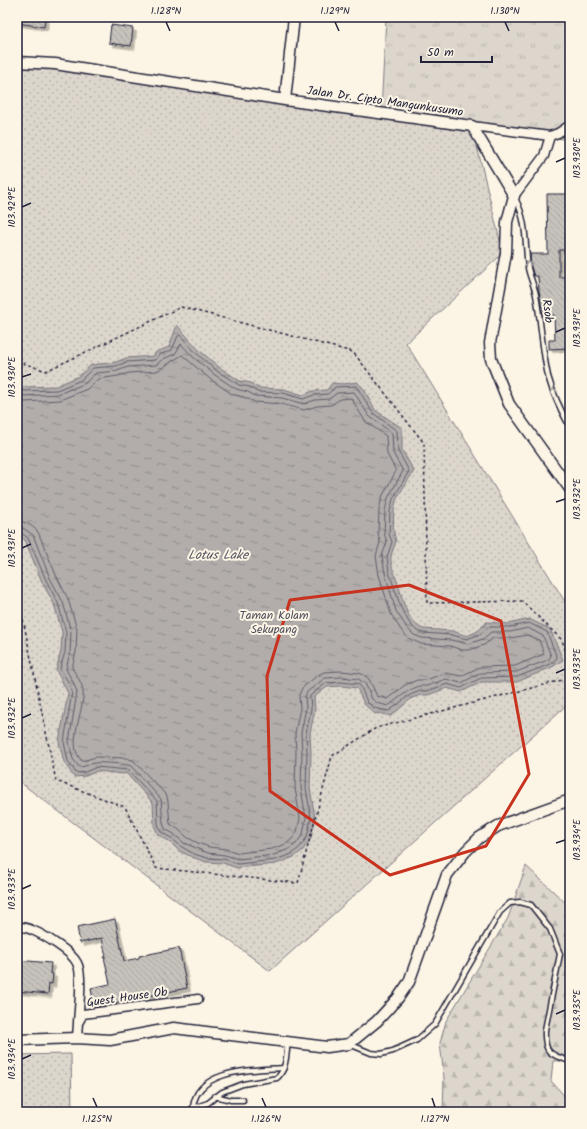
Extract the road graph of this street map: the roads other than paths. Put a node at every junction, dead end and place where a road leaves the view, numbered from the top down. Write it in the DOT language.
graph roads {
  1 [pos="294,17"];
  2 [pos="17,62"];
  3 [pos="285,100"];
  4 [pos="570,124"];
  5 [pos="472,126"];
  6 [pos="550,136"];
  7 [pos="514,196"];
  8 [pos="570,426"];
  9 [pos="570,489"];
  10 [pos="570,800"];
  11 [pos="17,926"];
  12 [pos="198,999"];
  13 [pos="78,1023"];
  14 [pos="77,1038"];
  15 [pos="17,1040"];
  16 [pos="288,1042"];
  17 [pos="349,1044"];
  18 [pos="570,1061"];
  19 [pos="284,1068"];
  20 [pos="215,1096"];
  21 [pos="243,1100"];
  22 [pos="192,1110"];
  1 -- 3 [label="street"];
  2 -- 3 [label="street, Jalan Dr. Cipto Mangunkusumo"];
  3 -- 5 [label="street, Jalan Dr. Cipto Mangunkusumo"];
  4 -- 6 [label="street"];
  5 -- 6 [label="street"];
  5 -- 7 [label="street, Jalan Dr. Cipto Mangunkusumo"];
  6 -- 7 [label="street"];
  8 -- 7 [label="lane, Rsob, one-way"];
  7 -- 9 [label="street"];
  10 -- 17 [label="street"];
  11 -- 13 [label="street"];
  12 -- 13 [label="street, Guest House Ob"];
  13 -- 14 [label="street, Guest House Ob"];
  14 -- 15 [label="street"];
  14 -- 16 [label="street"];
  16 -- 17 [label="street"];
  16 -- 19 [label="lane"];
  17 -- 18 [label="lane"];
  19 -- 20 [label="lane"];
  19 -- 22 [label="lane"];
  20 -- 21 [label="lane"];
  20 -- 22 [label="lane"];
}
